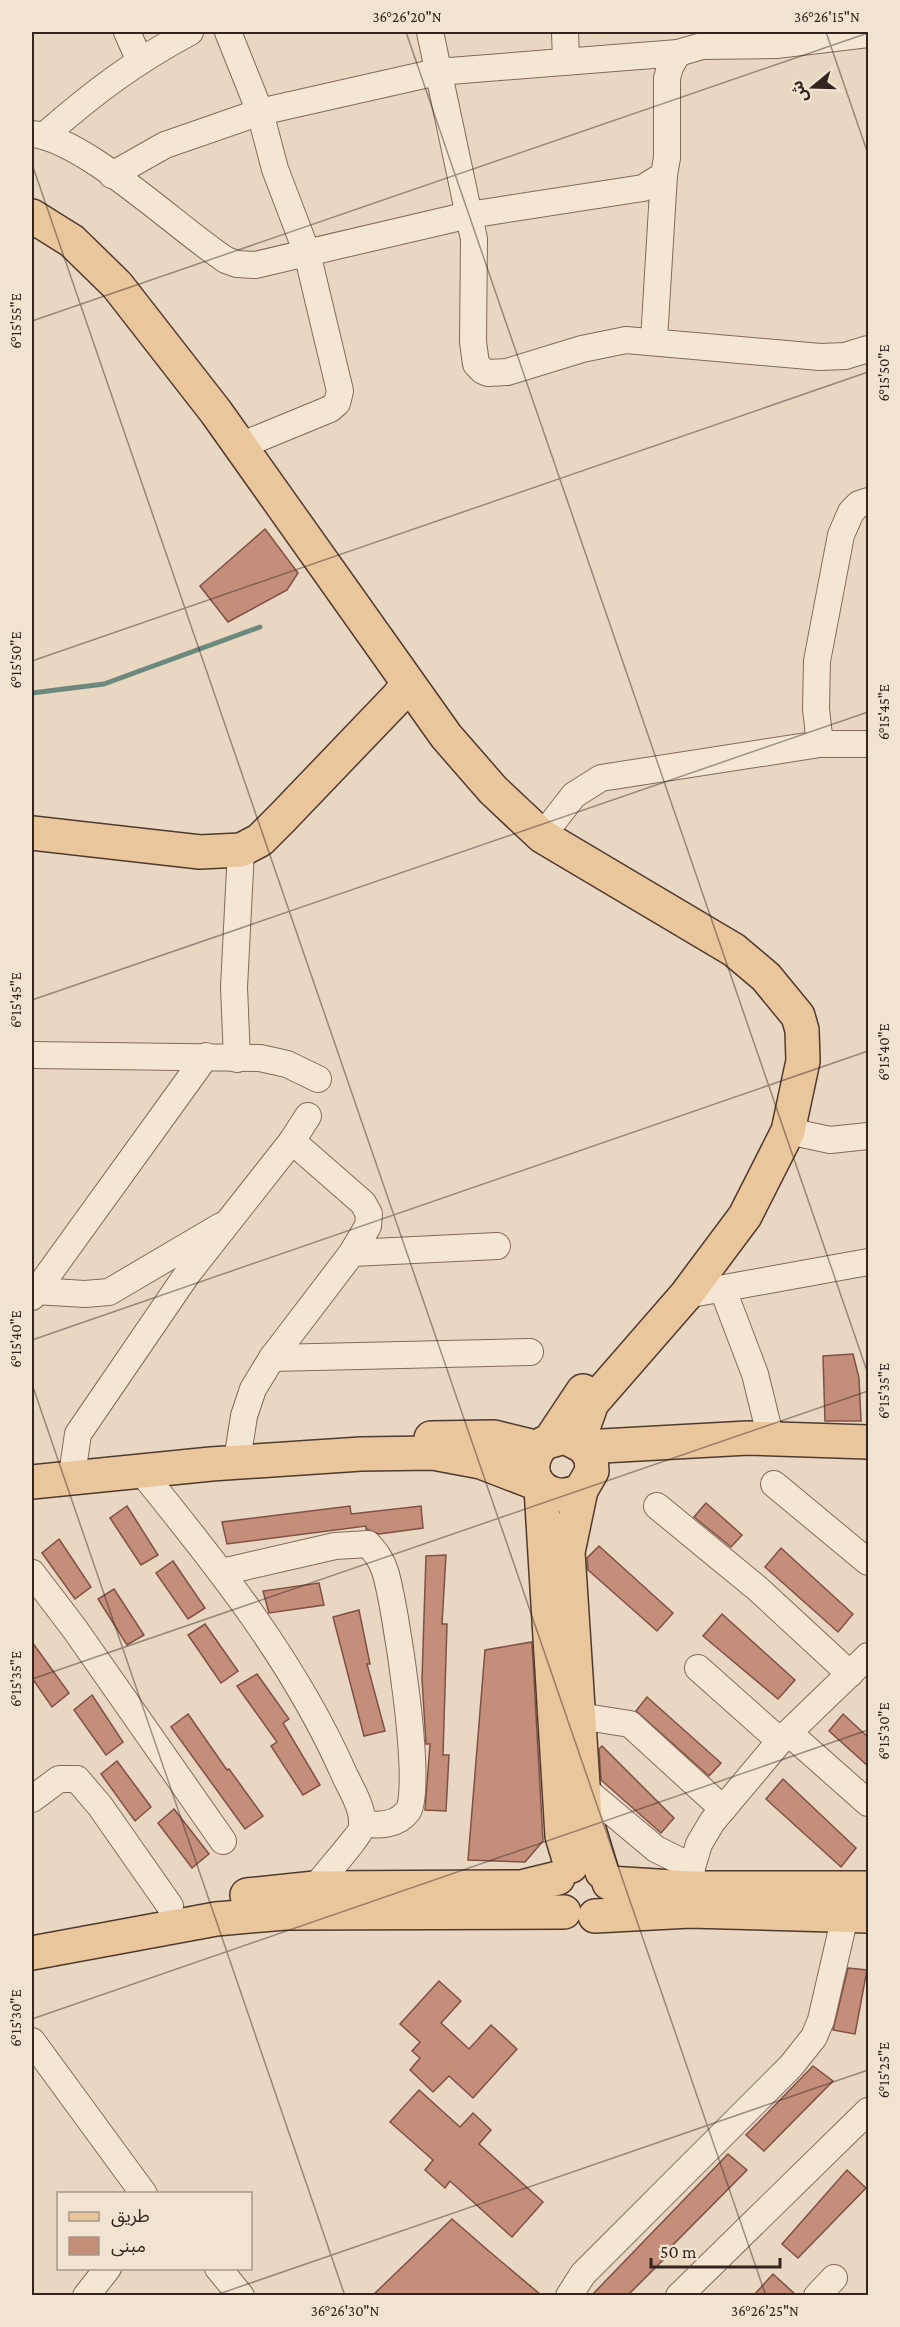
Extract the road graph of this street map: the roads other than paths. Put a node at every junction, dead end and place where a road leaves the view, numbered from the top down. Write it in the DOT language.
graph roads {
  1 [pos="127,32"];
  2 [pos="190,32"];
  3 [pos="228,32"];
  4 [pos="430,32"];
  5 [pos="565,32"];
  6 [pos="860,34"];
  7 [pos="702,39"];
  8 [pos="678,53"];
  9 [pos="140,59"];
  10 [pos="566,61"];
  11 [pos="437,72"];
  12 [pos="260,112"];
  13 [pos="38,135"];
  14 [pos="112,175"];
  15 [pos="664,175"];
  16 [pos="469,215"];
  17 [pos="32,216"];
  18 [pos="32,238"];
  19 [pos="307,253"];
  20 [pos="654,340"];
  21 [pos="868,349"];
  22 [pos="240,446"];
  23 [pos="868,501"];
  24 [pos="378,656"];
  25 [pos="402,691"];
  26 [pos="820,744"];
  27 [pos="868,744"];
  28 [pos="32,833"];
  29 [pos="542,836"];
  30 [pos="241,850"];
  31 [pos="32,1055"];
  32 [pos="206,1056"];
  33 [pos="237,1059"];
  34 [pos="318,1079"];
  35 [pos="308,1116"];
  36 [pos="788,1131"];
  37 [pos="868,1136"];
  38 [pos="292,1142"];
  39 [pos="232,1220"];
  40 [pos="497,1246"];
  41 [pos="352,1253"];
  42 [pos="868,1262"];
  43 [pos="723,1290"];
  44 [pos="33,1294"];
  45 [pos="686,1295"];
  46 [pos="530,1352"];
  47 [pos="272,1358"];
  48 [pos="771,1439"];
  49 [pos="868,1442"];
  50 [pos="563,1444"];
  51 [pos="665,1444"];
  52 [pos="239,1448"];
  53 [pos="74,1461"];
  54 [pos="32,1466"];
  55 [pos="140,1470"];
  56 [pos="32,1482"];
  57 [pos="774,1484"];
  58 [pos="540,1486"];
  59 [pos="584,1486"];
  60 [pos="657,1506"];
  61 [pos="868,1562"];
  62 [pos="222,1572"];
  63 [pos="32,1573"];
  64 [pos="698,1668"];
  65 [pos="860,1672"];
  66 [pos="579,1716"];
  67 [pos="784,1737"];
  68 [pos="583,1788"];
  69 [pos="32,1799"];
  70 [pos="868,1803"];
  71 [pos="723,1809"];
  72 [pos="362,1823"];
  73 [pos="223,1840"];
  74 [pos="585,1875"];
  75 [pos="315,1888"];
  76 [pos="690,1888"];
  77 [pos="868,1888"];
  78 [pos="170,1906"];
  79 [pos="564,1912"];
  80 [pos="595,1916"];
  81 [pos="857,1916"];
  82 [pos="32,1930"];
  83 [pos="32,1953"];
  84 [pos="32,2041"];
  85 [pos="868,2111"];
  86 [pos="143,2192"];
  87 [pos="106,2270"];
  88 [pos="220,2270"];
  89 [pos="86,2295"];
  90 [pos="241,2295"];
  91 [pos="569,2295"];
  92 [pos="679,2295"];
  1 -- 9 [label="street"];
  2 -- 9 [label="street"];
  3 -- 12 [label="street"];
  4 -- 11 [label="street"];
  5 -- 10 [label="street"];
  6 -- 7 [label="street"];
  7 -- 8 [label="street"];
  8 -- 10 [label="street"];
  8 -- 15 [label="street"];
  9 -- 13 [label="street"];
  10 -- 11 [label="street"];
  11 -- 12 [label="street"];
  11 -- 16 [label="street"];
  12 -- 14 [label="street"];
  12 -- 19 [label="street"];
  13 -- 14 [label="street"];
  14 -- 19 [label="street"];
  15 -- 16 [label="street"];
  15 -- 20 [label="street"];
  16 -- 19 [label="street"];
  16 -- 20 [label="street"];
  17 -- 22 [label="main road"];
  18 -- 24 [label="main road"];
  19 -- 22 [label="street"];
  20 -- 21 [label="street"];
  22 -- 24 [label="main road"];
  23 -- 26 [label="street"];
  24 -- 25 [label="main road"];
  25 -- 29 [label="main road"];
  25 -- 30 [label="main road"];
  25 -- 50 [label="main road"];
  26 -- 27 [label="street"];
  26 -- 29 [label="street"];
  28 -- 30 [label="main road"];
  29 -- 36 [label="main road"];
  30 -- 33 [label="street"];
  31 -- 32 [label="street"];
  32 -- 33 [label="street"];
  32 -- 44 [label="street"];
  33 -- 34 [label="street"];
  35 -- 38 [label="street"];
  36 -- 37 [label="street"];
  36 -- 45 [label="main road"];
  38 -- 39 [label="street"];
  38 -- 41 [label="street"];
  39 -- 44 [label="street"];
  39 -- 53 [label="street"];
  40 -- 41 [label="street"];
  41 -- 47 [label="street"];
  42 -- 43 [label="street"];
  43 -- 45 [label="street"];
  43 -- 48 [label="street"];
  45 -- 50 [label="main road"];
  46 -- 47 [label="street"];
  47 -- 52 [label="street"];
  48 -- 49 [label="main road"];
  48 -- 51 [label="main road"];
  50 -- 51 [label="main road"];
  50 -- 52 [label="main road"];
  50 -- 58 [label="main road"];
  50 -- 59 [label="main road"];
  51 -- 59 [label="main road"];
  52 -- 53 [label="main road"];
  53 -- 54 [label="main road"];
  55 -- 56 [label="main road"];
  55 -- 58 [label="main road"];
  55 -- 62 [label="street"];
  57 -- 61 [label="street"];
  58 -- 59 [label="main road"];
  58 -- 74 [label="main road"];
  59 -- 66 [label="main road"];
  60 -- 65 [label="street"];
  62 -- 72 [label="street"];
  62 -- 72 [label="street"];
  63 -- 73 [label="street"];
  64 -- 67 [label="street"];
  65 -- 67 [label="street"];
  66 -- 68 [label="main road"];
  66 -- 71 [label="street"];
  67 -- 70 [label="street"];
  67 -- 71 [label="street"];
  68 -- 74 [label="main road"];
  68 -- 76 [label="street"];
  69 -- 78 [label="street"];
  71 -- 76 [label="street"];
  72 -- 75 [label="street"];
  74 -- 75 [label="main road"];
  74 -- 76 [label="main road"];
  74 -- 79 [label="main road"];
  74 -- 80 [label="main road"];
  75 -- 78 [label="main road"];
  76 -- 77 [label="main road"];
  76 -- 80 [label="main road"];
  76 -- 81 [label="main road"];
  78 -- 82 [label="main road"];
  79 -- 80 [label="main road"];
  79 -- 83 [label="main road"];
  81 -- 91 [label="street"];
  84 -- 86 [label="street"];
  85 -- 92 [label="street"];
  87 -- 89 [label="street"];
  88 -- 90 [label="street"];
}
